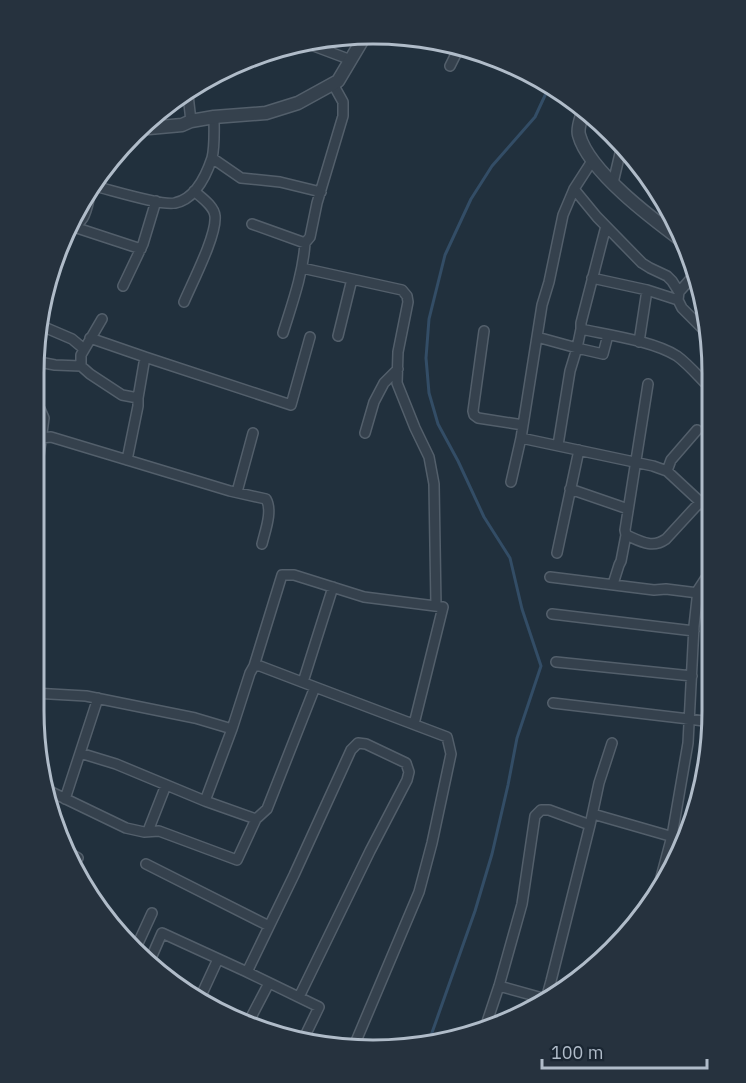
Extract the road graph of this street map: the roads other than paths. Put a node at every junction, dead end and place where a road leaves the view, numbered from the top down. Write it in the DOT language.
graph roads {
  1 [pos="360,44"];
  2 [pos="319,48"];
  3 [pos="456,54"];
  4 [pos="351,60"];
  5 [pos="450,66"];
  6 [pos="333,84"];
  7 [pos="189,100"];
  8 [pos="214,117"];
  9 [pos="581,118"];
  10 [pos="191,121"];
  11 [pos="153,128"];
  12 [pos="620,155"];
  13 [pos="212,158"];
  14 [pos="592,161"];
  15 [pos="613,183"];
  16 [pos="101,188"];
  17 [pos="574,189"];
  18 [pos="194,191"];
  19 [pos="321,192"];
  20 [pos="156,201"];
  21 [pos="664,218"];
  22 [pos="252,224"];
  23 [pos="606,226"];
  24 [pos="662,226"];
  25 [pos="76,230"];
  26 [pos="671,233"];
  27 [pos="305,243"];
  28 [pos="141,249"];
  29 [pos="302,268"];
  30 [pos="592,278"];
  31 [pos="352,279"];
  32 [pos="689,282"];
  33 [pos="123,286"];
  34 [pos="647,290"];
  35 [pos="678,296"];
  36 [pos="184,302"];
  37 [pos="102,319"];
  38 [pos="699,325"];
  39 [pos="46,328"];
  40 [pos="581,329"];
  41 [pos="484,331"];
  42 [pos="283,333"];
  43 [pos="608,335"];
  44 [pos="338,336"];
  45 [pos="310,337"];
  46 [pos="537,337"];
  47 [pos="90,338"];
  48 [pos="639,342"];
  49 [pos="577,348"];
  50 [pos="84,349"];
  51 [pos="145,357"];
  52 [pos="44,363"];
  53 [pos="81,366"];
  54 [pos="398,369"];
  55 [pos="702,380"];
  56 [pos="648,384"];
  57 [pos="138,398"];
  58 [pos="523,425"];
  59 [pos="697,430"];
  60 [pos="253,433"];
  61 [pos="365,433"];
  62 [pos="44,438"];
  63 [pos="521,438"];
  64 [pos="558,445"];
  65 [pos="579,450"];
  66 [pos="127,460"];
  67 [pos="634,463"];
  68 [pos="667,471"];
  69 [pos="511,482"];
  70 [pos="570,489"];
  71 [pos="237,492"];
  72 [pos="699,502"];
  73 [pos="702,504"];
  74 [pos="628,509"];
  75 [pos="626,535"];
  76 [pos="262,544"];
  77 [pos="557,553"];
  78 [pos="550,577"];
  79 [pos="702,584"];
  80 [pos="613,585"];
  81 [pos="333,587"];
  82 [pos="698,593"];
  83 [pos="436,606"];
  84 [pos="552,614"];
  85 [pos="694,631"];
  86 [pos="556,662"];
  87 [pos="254,666"];
  88 [pos="692,675"];
  89 [pos="303,682"];
  90 [pos="315,687"];
  91 [pos="44,694"];
  92 [pos="98,698"];
  93 [pos="553,703"];
  94 [pos="690,719"];
  95 [pos="702,721"];
  96 [pos="414,724"];
  97 [pos="232,729"];
  98 [pos="612,742"];
  99 [pos="80,753"];
  100 [pos="166,785"];
  101 [pos="55,794"];
  102 [pos="65,799"];
  103 [pos="205,801"];
  104 [pos="593,814"];
  105 [pos="256,819"];
  106 [pos="590,825"];
  107 [pos="148,831"];
  108 [pos="672,836"];
  109 [pos="676,837"];
  110 [pos="665,863"];
  111 [pos="146,864"];
  112 [pos="152,913"];
  113 [pos="269,926"];
  114 [pos="139,942"];
  115 [pos="152,955"];
  116 [pos="218,959"];
  117 [pos="247,972"];
  118 [pos="269,982"];
  119 [pos="499,986"];
  120 [pos="550,988"];
  121 [pos="203,992"];
  122 [pos="536,996"];
  123 [pos="299,997"];
  124 [pos="252,1016"];
  125 [pos="488,1018"];
  126 [pos="307,1032"];
  127 [pos="357,1039"];
  1 -- 4 [label="street"];
  2 -- 4 [label="street"];
  3 -- 5 [label="street"];
  4 -- 6 [label="street"];
  6 -- 8 [label="street"];
  6 -- 19 [label="street"];
  7 -- 10 [label="street"];
  8 -- 10 [label="street"];
  8 -- 13 [label="street"];
  9 -- 14 [label="street"];
  10 -- 11 [label="street"];
  12 -- 15 [label="street"];
  13 -- 18 [label="street"];
  13 -- 19 [label="street"];
  14 -- 15 [label="street"];
  14 -- 17 [label="street"];
  15 -- 24 [label="street"];
  16 -- 20 [label="street"];
  17 -- 23 [label="street"];
  17 -- 46 [label="street"];
  18 -- 20 [label="street"];
  18 -- 36 [label="street"];
  19 -- 27 [label="street"];
  20 -- 28 [label="street"];
  21 -- 24 [label="street"];
  22 -- 27 [label="street"];
  23 -- 30 [label="street"];
  23 -- 35 [label="street"];
  24 -- 26 [label="street"];
  25 -- 28 [label="street"];
  27 -- 29 [label="street"];
  28 -- 33 [label="street"];
  29 -- 31 [label="street"];
  29 -- 42 [label="street"];
  30 -- 34 [label="street"];
  30 -- 40 [label="street"];
  31 -- 44 [label="street"];
  31 -- 54 [label="street"];
  32 -- 35 [label="street"];
  34 -- 35 [label="street"];
  34 -- 48 [label="street"];
  35 -- 38 [label="street"];
  37 -- 47 [label="street"];
  39 -- 50 [label="street"];
  40 -- 43 [label="street"];
  40 -- 49 [label="street"];
  41 -- 58 [label="street"];
  43 -- 48 [label="street"];
  43 -- 49 [label="street"];
  45 -- 51 [label="street"];
  46 -- 49 [label="street"];
  46 -- 58 [label="street"];
  47 -- 50 [label="street"];
  47 -- 51 [label="street"];
  48 -- 55 [label="street"];
  49 -- 64 [label="street"];
  50 -- 53 [label="street"];
  51 -- 57 [label="street"];
  52 -- 53 [label="street"];
  53 -- 57 [label="street"];
  54 -- 61 [label="street"];
  54 -- 83 [label="street"];
  56 -- 67 [label="street"];
  57 -- 66 [label="street"];
  58 -- 63 [label="street"];
  59 -- 68 [label="street"];
  60 -- 71 [label="street"];
  62 -- 66 [label="street"];
  63 -- 64 [label="street"];
  63 -- 69 [label="street"];
  64 -- 65 [label="street"];
  65 -- 67 [label="street"];
  65 -- 70 [label="street"];
  66 -- 71 [label="street"];
  67 -- 68 [label="street"];
  67 -- 74 [label="street"];
  68 -- 72 [label="street"];
  70 -- 74 [label="street"];
  70 -- 77 [label="street"];
  71 -- 76 [label="street"];
  72 -- 73 [label="street"];
  72 -- 75 [label="street"];
  74 -- 75 [label="street"];
  75 -- 80 [label="street"];
  78 -- 80 [label="street"];
  79 -- 82 [label="street"];
  80 -- 82 [label="street"];
  81 -- 83 [label="street"];
  81 -- 87 [label="street"];
  81 -- 89 [label="street"];
  82 -- 85 [label="street"];
  83 -- 96 [label="street"];
  84 -- 85 [label="street"];
  85 -- 88 [label="street"];
  86 -- 88 [label="street"];
  87 -- 89 [label="street"];
  87 -- 97 [label="street"];
  88 -- 94 [label="street"];
  89 -- 90 [label="street"];
  90 -- 96 [label="street"];
  90 -- 105 [label="street"];
  91 -- 92 [label="street"];
  92 -- 97 [label="street"];
  92 -- 99 [label="street"];
  93 -- 94 [label="street"];
  94 -- 95 [label="street"];
  94 -- 108 [label="street"];
  96 -- 127 [label="street"];
  97 -- 103 [label="street"];
  98 -- 104 [label="street"];
  99 -- 100 [label="street"];
  99 -- 102 [label="street"];
  100 -- 103 [label="street"];
  100 -- 107 [label="street"];
  101 -- 102 [label="street"];
  102 -- 107 [label="street"];
  103 -- 105 [label="street"];
  104 -- 106 [label="street"];
  104 -- 108 [label="street"];
  105 -- 107 [label="street"];
  106 -- 119 [label="street"];
  106 -- 120 [label="street"];
  108 -- 109 [label="street"];
  108 -- 110 [label="street"];
  111 -- 113 [label="street"];
  112 -- 114 [label="street"];
  113 -- 117 [label="street"];
  113 -- 123 [label="street"];
  115 -- 116 [label="street"];
  116 -- 117 [label="street"];
  116 -- 121 [label="street"];
  117 -- 118 [label="street"];
  118 -- 123 [label="street"];
  118 -- 124 [label="street"];
  119 -- 122 [label="street"];
  119 -- 125 [label="street"];
  123 -- 126 [label="street"];
}
